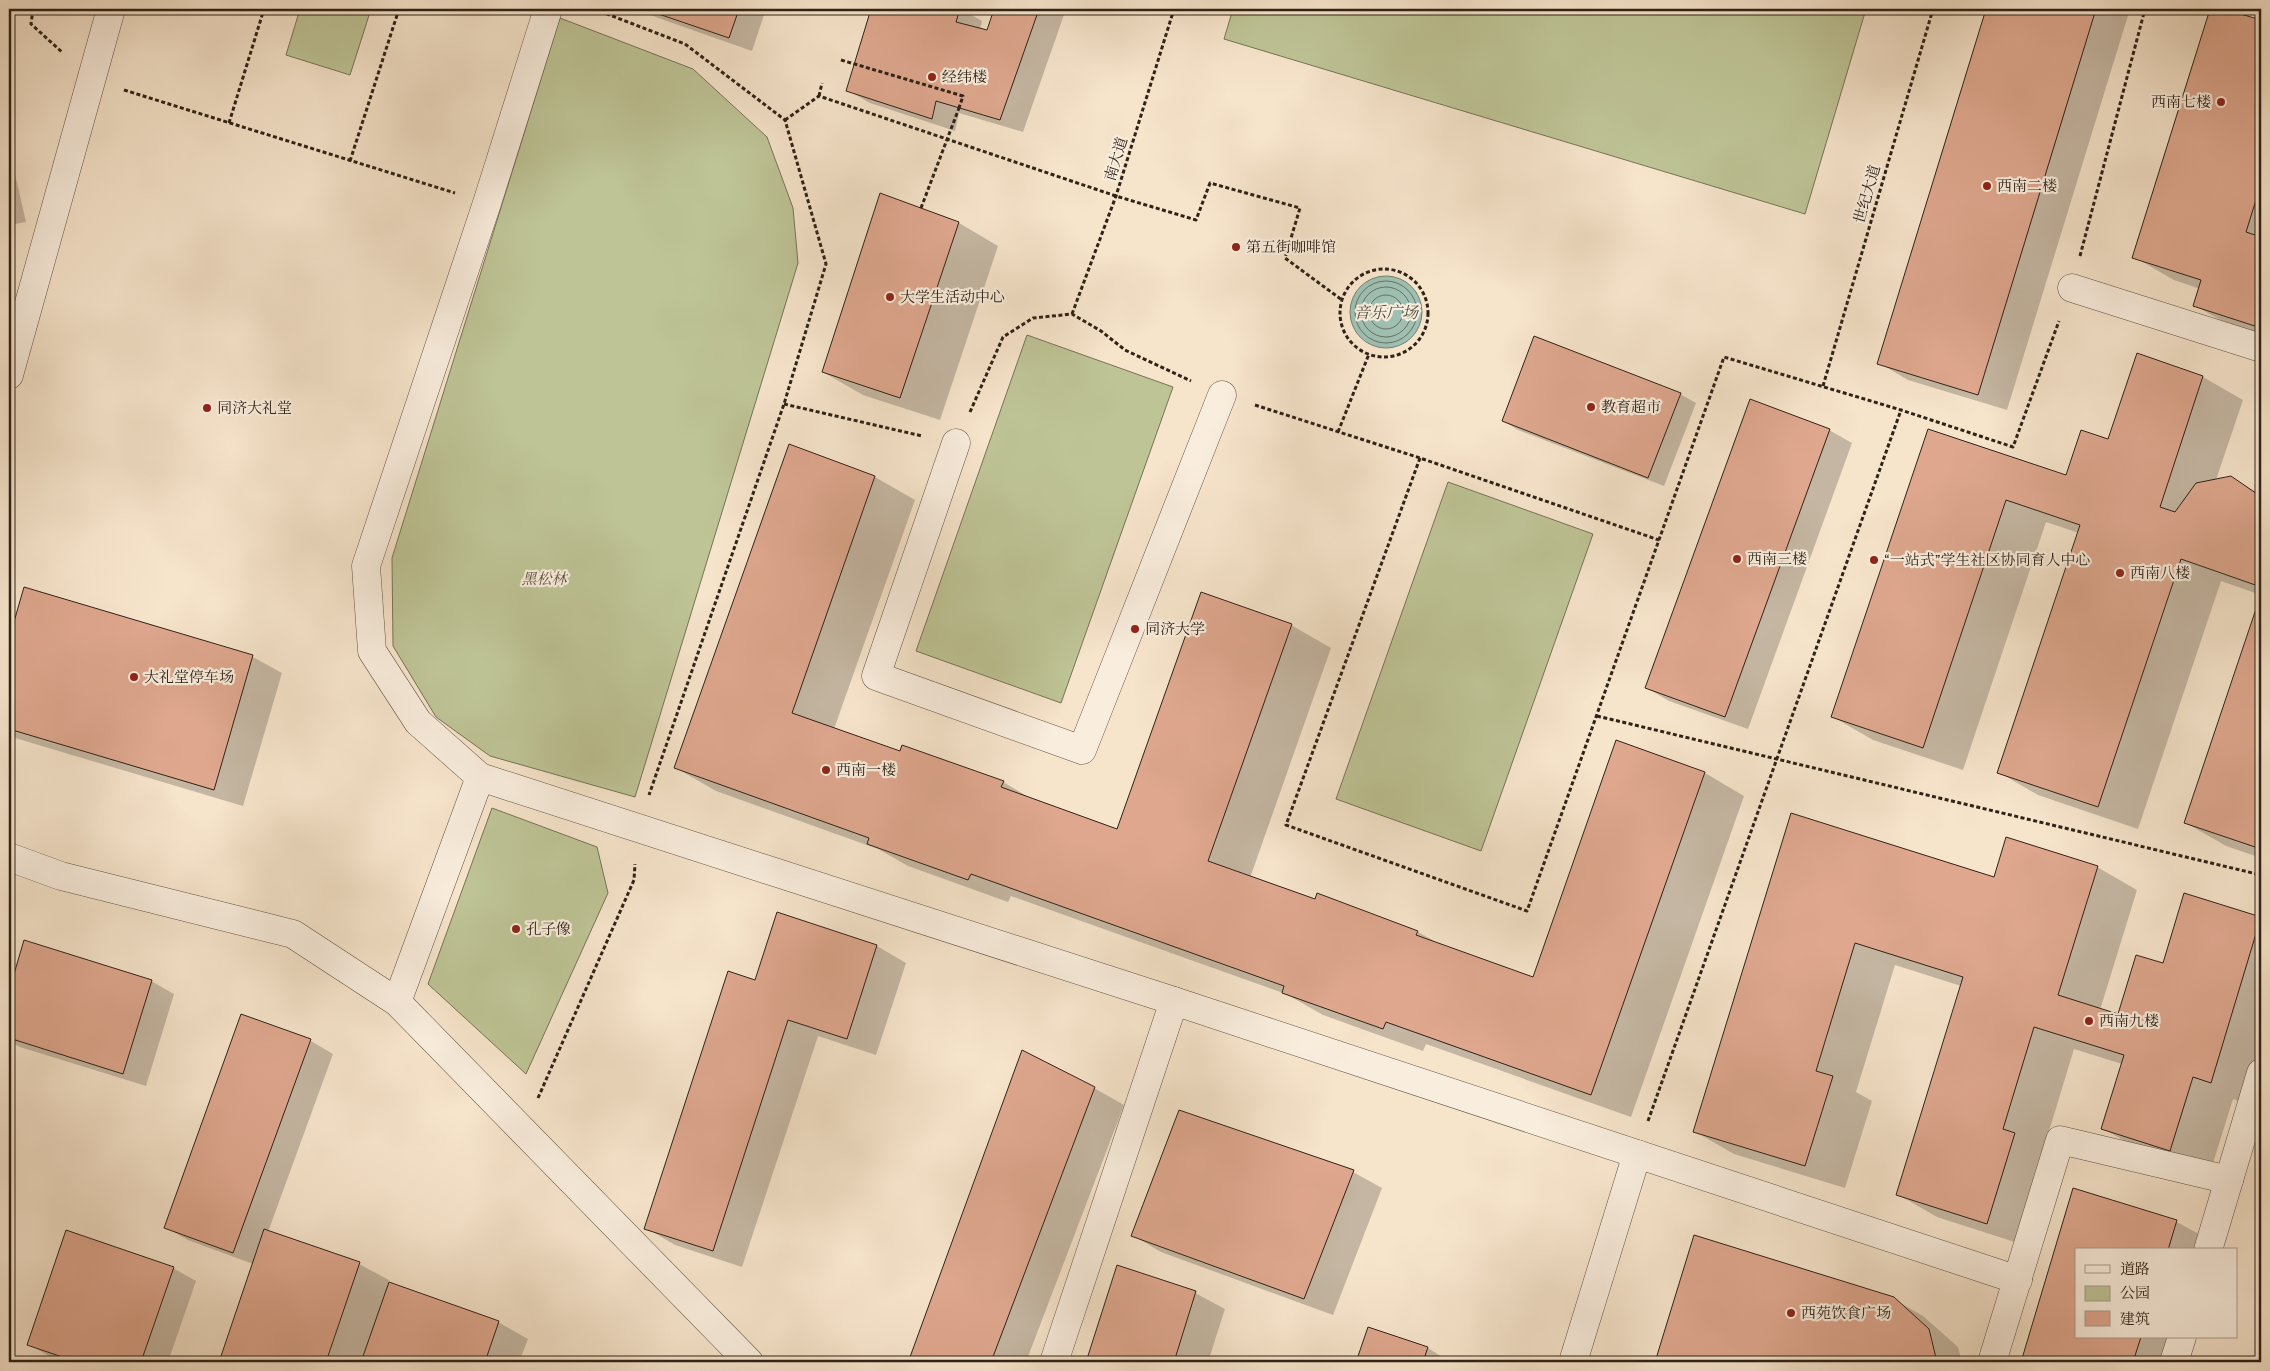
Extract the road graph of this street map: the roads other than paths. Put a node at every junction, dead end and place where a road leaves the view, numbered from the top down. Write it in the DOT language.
graph roads {
  1 [pos="111,9"];
  2 [pos="548,9"];
  3 [pos="2072,288"];
  4 [pos="2261,348"];
  5 [pos="9,375"];
  6 [pos="1222,395"];
  7 [pos="956,443"];
  8 [pos="480,778"];
  9 [pos="9,857"];
  10 [pos="1174,1001"];
  11 [pos="396,1002"];
  12 [pos="2261,1073"];
  13 [pos="1636,1154"];
  14 [pos="2229,1180"];
  15 [pos="2209,1248"];
  16 [pos="2018,1280"];
  17 [pos="2182,1338"];
  18 [pos="749,1362"];
  19 [pos="1054,1362"];
  20 [pos="1574,1362"];
  21 [pos="1992,1362"];
  22 [pos="2174,1362"];
  1 -- 5 [label="lane"];
  2 -- 8 [label="lane"];
  3 -- 4 [label="lane"];
  6 -- 7 [label="lane"];
  8 -- 10 [label="lane"];
  8 -- 11 [label="lane"];
  9 -- 11 [label="lane"];
  10 -- 13 [label="lane"];
  10 -- 19 [label="lane"];
  11 -- 18 [label="lane"];
  12 -- 14 [label="lane"];
  13 -- 16 [label="lane"];
  13 -- 20 [label="lane"];
  14 -- 15 [label="lane"];
  14 -- 16 [label="lane"];
  16 -- 21 [label="lane"];
  17 -- 22 [label="lane"];
}
